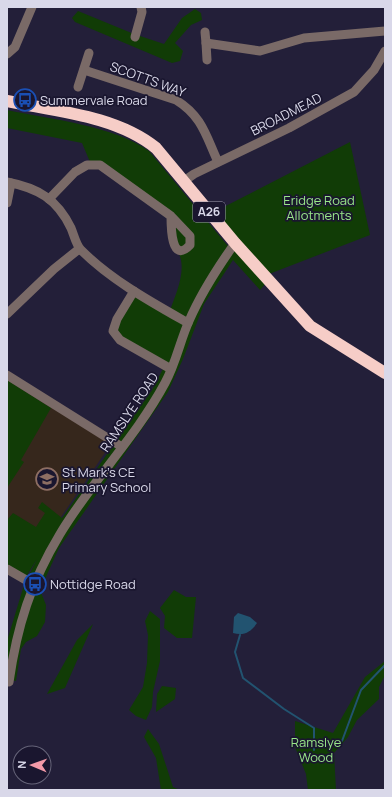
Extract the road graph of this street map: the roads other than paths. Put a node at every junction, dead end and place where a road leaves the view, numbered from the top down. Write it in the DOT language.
graph roads {
  1 [pos="32,7"];
  2 [pos="141,7"];
  3 [pos="385,31"];
  4 [pos="204,32"];
  5 [pos="135,37"];
  6 [pos="206,43"];
  7 [pos="385,51"];
  8 [pos="89,53"];
  9 [pos="7,54"];
  10 [pos="207,60"];
  11 [pos="84,70"];
  12 [pos="78,88"];
  13 [pos="7,101"];
  14 [pos="218,162"];
  15 [pos="184,181"];
  16 [pos="9,182"];
  17 [pos="49,199"];
  18 [pos="7,204"];
  19 [pos="171,216"];
  20 [pos="235,243"];
  21 [pos="79,249"];
  22 [pos="134,290"];
  23 [pos="7,314"];
  24 [pos="188,322"];
  25 [pos="172,369"];
  26 [pos="385,373"];
  27 [pos="7,375"];
  28 [pos="122,447"];
  29 [pos="7,569"];
  30 [pos="33,584"];
  31 [pos="10,657"];
  32 [pos="8,682"];
  1 -- 9 [label="street"];
  2 -- 5 [label="street"];
  3 -- 6 [label="street"];
  4 -- 6 [label="street"];
  6 -- 10 [label="street"];
  7 -- 14 [label="street, BROADMEAD"];
  8 -- 11 [label="street"];
  11 -- 12 [label="street"];
  11 -- 14 [label="street, SCOTTS WAY"];
  13 -- 15 [label="highway, A26"];
  14 -- 15 [label="street, BROADMEAD"];
  15 -- 20 [label="highway, A26"];
  16 -- 17 [label="street"];
  16 -- 18 [label="street"];
  17 -- 19 [label="street"];
  17 -- 21 [label="street"];
  20 -- 24 [label="street, RAMSLYE ROAD"];
  20 -- 26 [label="highway, A26"];
  21 -- 22 [label="street"];
  21 -- 23 [label="street"];
  22 -- 24 [label="street"];
  22 -- 25 [label="street"];
  24 -- 25 [label="street, RAMSLYE ROAD"];
  25 -- 28 [label="street, RAMSLYE ROAD"];
  27 -- 28 [label="street"];
  28 -- 30 [label="street, RAMSLYE ROAD"];
  29 -- 30 [label="street"];
  30 -- 31 [label="street, RAMSLYE ROAD"];
  31 -- 32 [label="street, RAMSLYE ROAD"];
}
